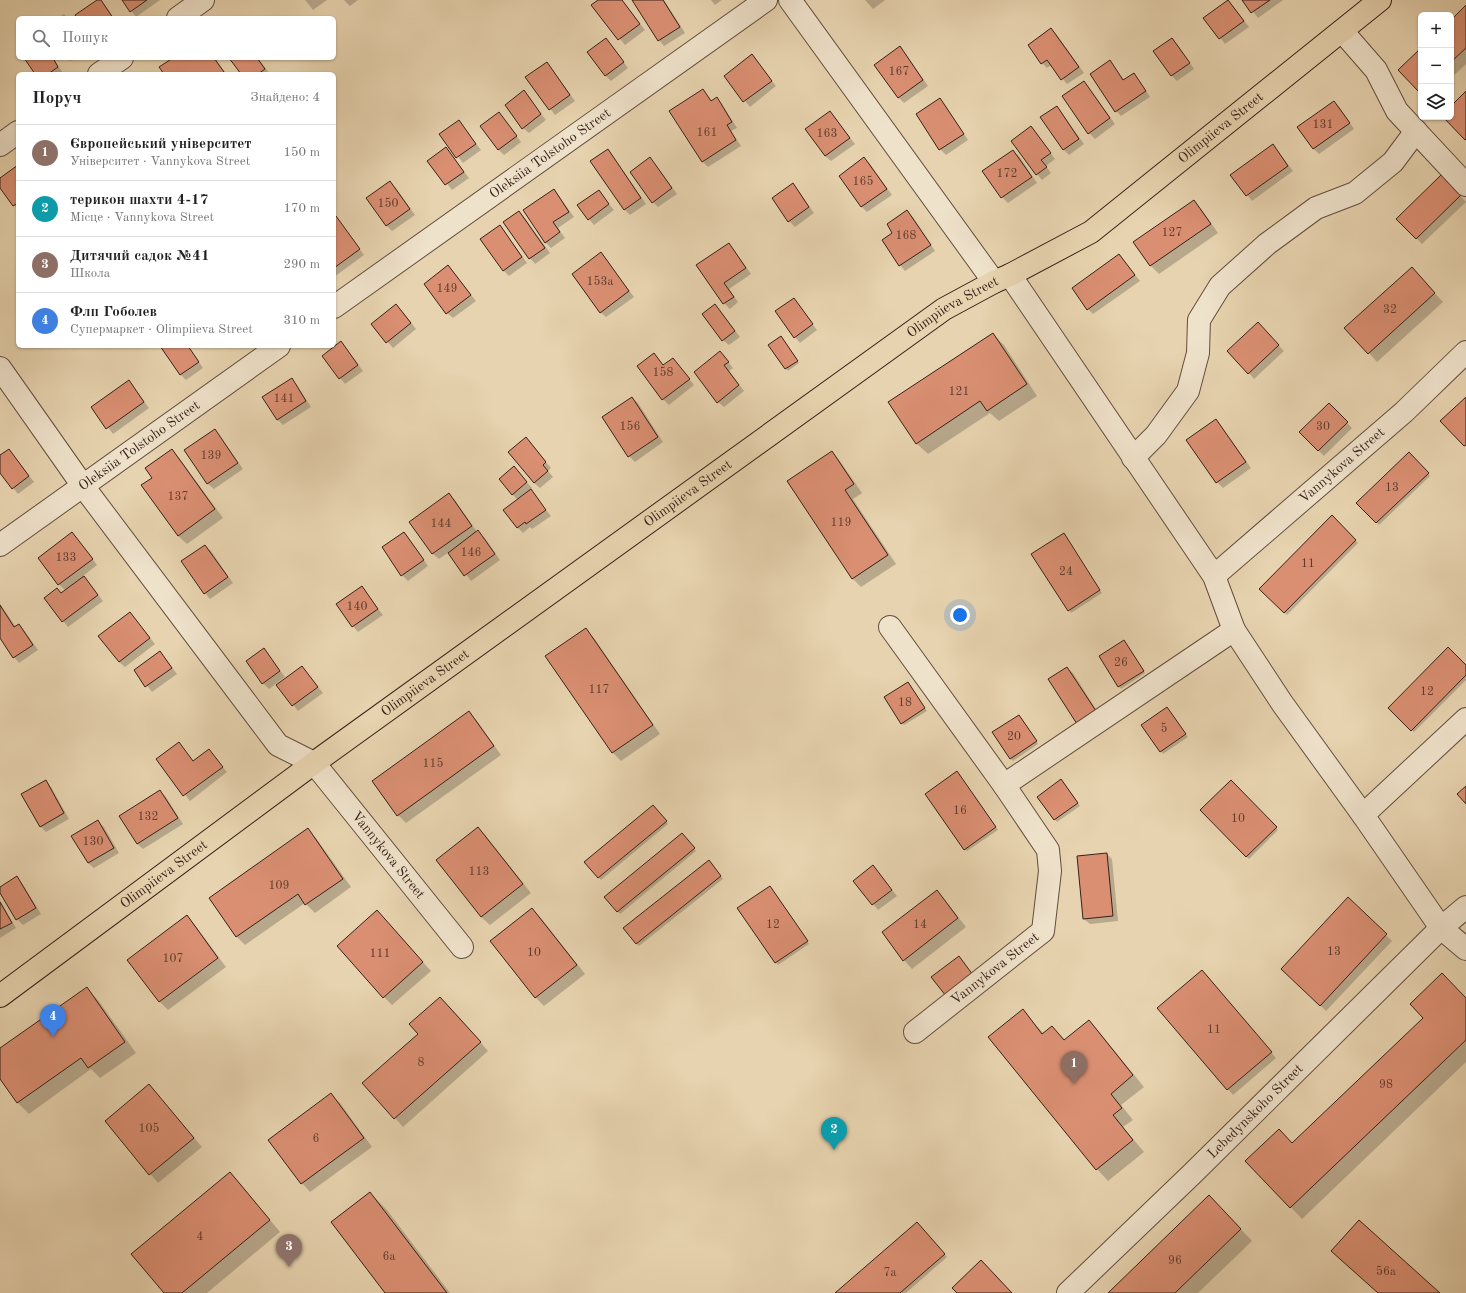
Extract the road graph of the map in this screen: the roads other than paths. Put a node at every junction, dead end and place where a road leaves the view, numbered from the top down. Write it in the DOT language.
graph roads {
  1 [pos="203,0"];
  2 [pos="766,0"];
  3 [pos="790,0"];
  4 [pos="1380,0"];
  5 [pos="181,16"];
  6 [pos="1342,31"];
  7 [pos="119,60"];
  8 [pos="102,72"];
  9 [pos="1416,131"];
  10 [pos="16,133"];
  11 [pos="0,145"];
  12 [pos="1466,185"];
  13 [pos="1002,279"];
  14 [pos="336,306"];
  15 [pos="276,348"];
  16 [pos="1466,352"];
  17 [pos="0,368"];
  18 [pos="1133,458"];
  19 [pos="83,486"];
  20 [pos="0,545"];
  21 [pos="1214,576"];
  22 [pos="890,627"];
  23 [pos="1234,630"];
  24 [pos="1466,719"];
  25 [pos="314,763"];
  26 [pos="1004,785"];
  27 [pos="1363,815"];
  28 [pos="1466,907"];
  29 [pos="1441,928"];
  30 [pos="462,947"];
  31 [pos="1466,949"];
  32 [pos="0,996"];
  33 [pos="915,1032"];
  34 [pos="1068,1293"];
  1 -- 5 [label="street"];
  2 -- 14 [label="street, Oleksiia Tolstoho Street"];
  3 -- 13 [label="street"];
  4 -- 6 [label="main road, Olimpiieva Street"];
  6 -- 9 [label="street"];
  6 -- 13 [label="main road, Olimpiieva Street"];
  7 -- 8 [label="street"];
  9 -- 12 [label="street"];
  9 -- 18 [label="street"];
  10 -- 11 [label="street"];
  13 -- 18 [label="street"];
  13 -- 25 [label="main road, Olimpiieva Street"];
  15 -- 19 [label="street, Oleksiia Tolstoho Street"];
  16 -- 21 [label="street, Vannykova Street"];
  17 -- 19 [label="street"];
  18 -- 21 [label="street"];
  19 -- 20 [label="street, Oleksiia Tolstoho Street"];
  19 -- 25 [label="street"];
  21 -- 23 [label="street"];
  22 -- 26 [label="street, Vannykova Street"];
  23 -- 26 [label="street"];
  23 -- 27 [label="street"];
  24 -- 27 [label="street"];
  25 -- 30 [label="street, Vannykova Street"];
  25 -- 32 [label="main road, Olimpiieva Street"];
  26 -- 33 [label="street, Vannykova Street"];
  27 -- 29 [label="street"];
  28 -- 29 [label="street, Lebedynskoho Street"];
  29 -- 31 [label="street"];
  29 -- 34 [label="street, Lebedynskoho Street"];
}
